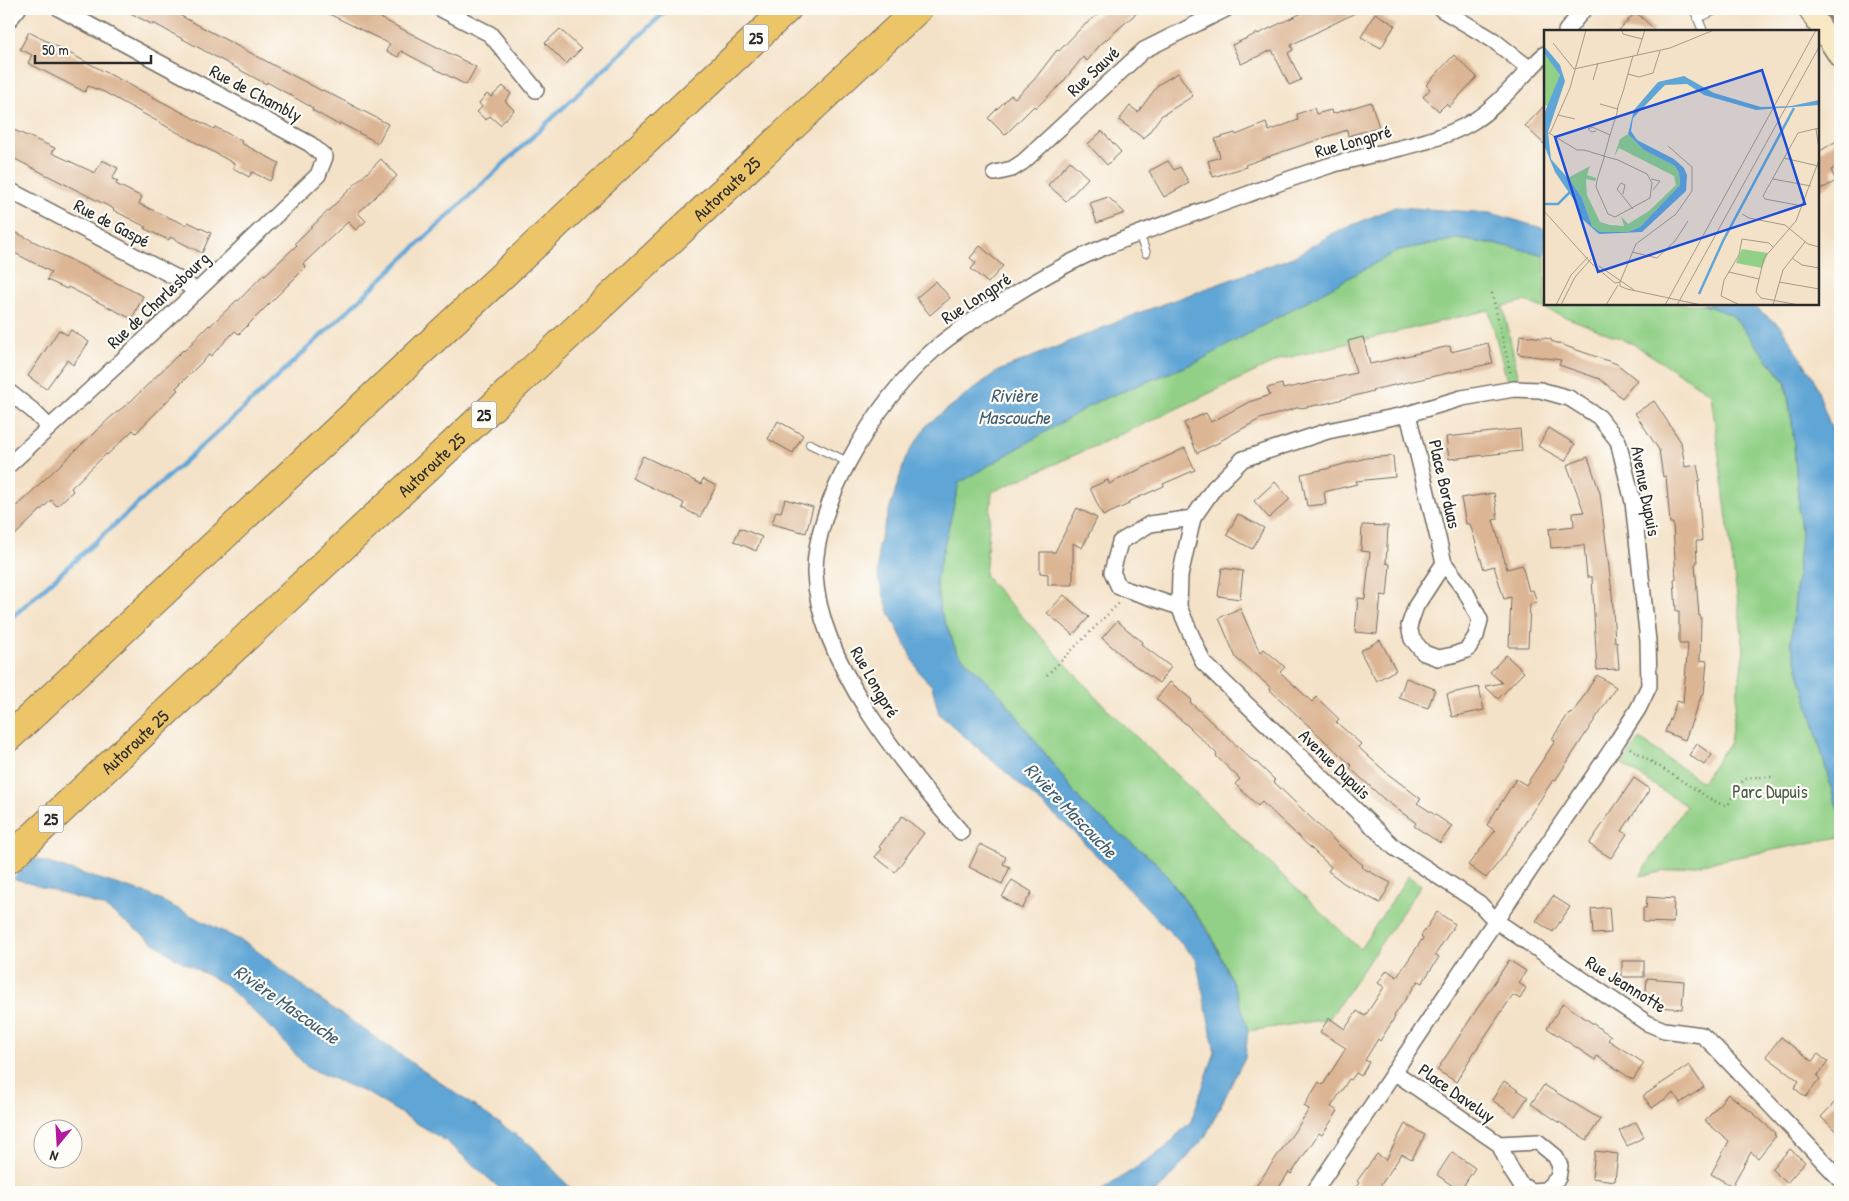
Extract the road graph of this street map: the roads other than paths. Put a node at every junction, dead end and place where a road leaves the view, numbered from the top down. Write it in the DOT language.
graph roads {
  1 [pos="18,9"];
  2 [pos="60,9"];
  3 [pos="441,9"];
  4 [pos="787,9"];
  5 [pos="918,9"];
  6 [pos="1226,9"];
  7 [pos="1441,9"];
  8 [pos="1584,9"];
  9 [pos="1694,9"];
  10 [pos="1718,9"];
  11 [pos="1809,9"];
  12 [pos="1838,9"];
  13 [pos="1840,12"];
  14 [pos="1698,18"];
  15 [pos="9,20"];
  16 [pos="1567,30"];
  17 [pos="1703,30"];
  18 [pos="1544,55"];
  19 [pos="1840,57"];
  20 [pos="1530,69"];
  21 [pos="536,90"];
  22 [pos="324,157"];
  23 [pos="995,173"];
  24 [pos="9,190"];
  25 [pos="1139,234"];
  26 [pos="1146,253"];
  27 [pos="197,291"];
  28 [pos="9,392"];
  29 [pos="1408,414"];
  30 [pos="49,427"];
  31 [pos="810,444"];
  32 [pos="848,462"];
  33 [pos="9,465"];
  34 [pos="1192,518"];
  35 [pos="1444,563"];
  36 [pos="1179,607"];
  37 [pos="9,737"];
  38 [pos="961,832"];
  39 [pos="9,859"];
  40 [pos="1496,921"];
  41 [pos="1394,1072"];
  42 [pos="1499,1144"];
  43 [pos="1840,1179"];
  44 [pos="1314,1192"];
  1 -- 15 [label="street"];
  2 -- 22 [label="street, Rue de Chambly"];
  3 -- 21 [label="street"];
  4 -- 37 [label="highway, 25"];
  5 -- 39 [label="highway, Autoroute 25 / 25"];
  6 -- 23 [label="street, Rue Sauvé"];
  7 -- 20 [label="street"];
  8 -- 16 [label="street"];
  9 -- 14 [label="lane"];
  10 -- 14 [label="lane"];
  11 -- 19 [label="main road"];
  12 -- 13 [label="main road"];
  14 -- 17 [label="lane"];
  18 -- 20 [label="street, Rue Longpré"];
  20 -- 25 [label="street, Rue Longpré"];
  22 -- 27 [label="street, Rue de Charlesbourg"];
  24 -- 27 [label="street, Rue de Gaspé"];
  25 -- 26 [label="lane"];
  25 -- 32 [label="street, Rue Longpré"];
  27 -- 30 [label="street, Rue de Charlesbourg"];
  28 -- 30 [label="street"];
  29 -- 34 [label="street, Avenue Dupuis"];
  29 -- 35 [label="street, Place Borduas"];
  29 -- 40 [label="street, Avenue Dupuis"];
  30 -- 33 [label="street, Rue de Charlesbourg"];
  31 -- 32 [label="lane"];
  32 -- 38 [label="street, Rue Longpré"];
  34 -- 36 [label="street, Avenue Dupuis"];
  34 -- 36 [label="street"];
  35 -- 35 [label="street, Place Borduas"];
  36 -- 40 [label="street, Avenue Dupuis"];
  40 -- 41 [label="street, Avenue Dupuis"];
  40 -- 43 [label="street, Rue Jeannotte"];
  41 -- 42 [label="street, Place Daveluy"];
  41 -- 44 [label="street, Avenue Dupuis"];
}
